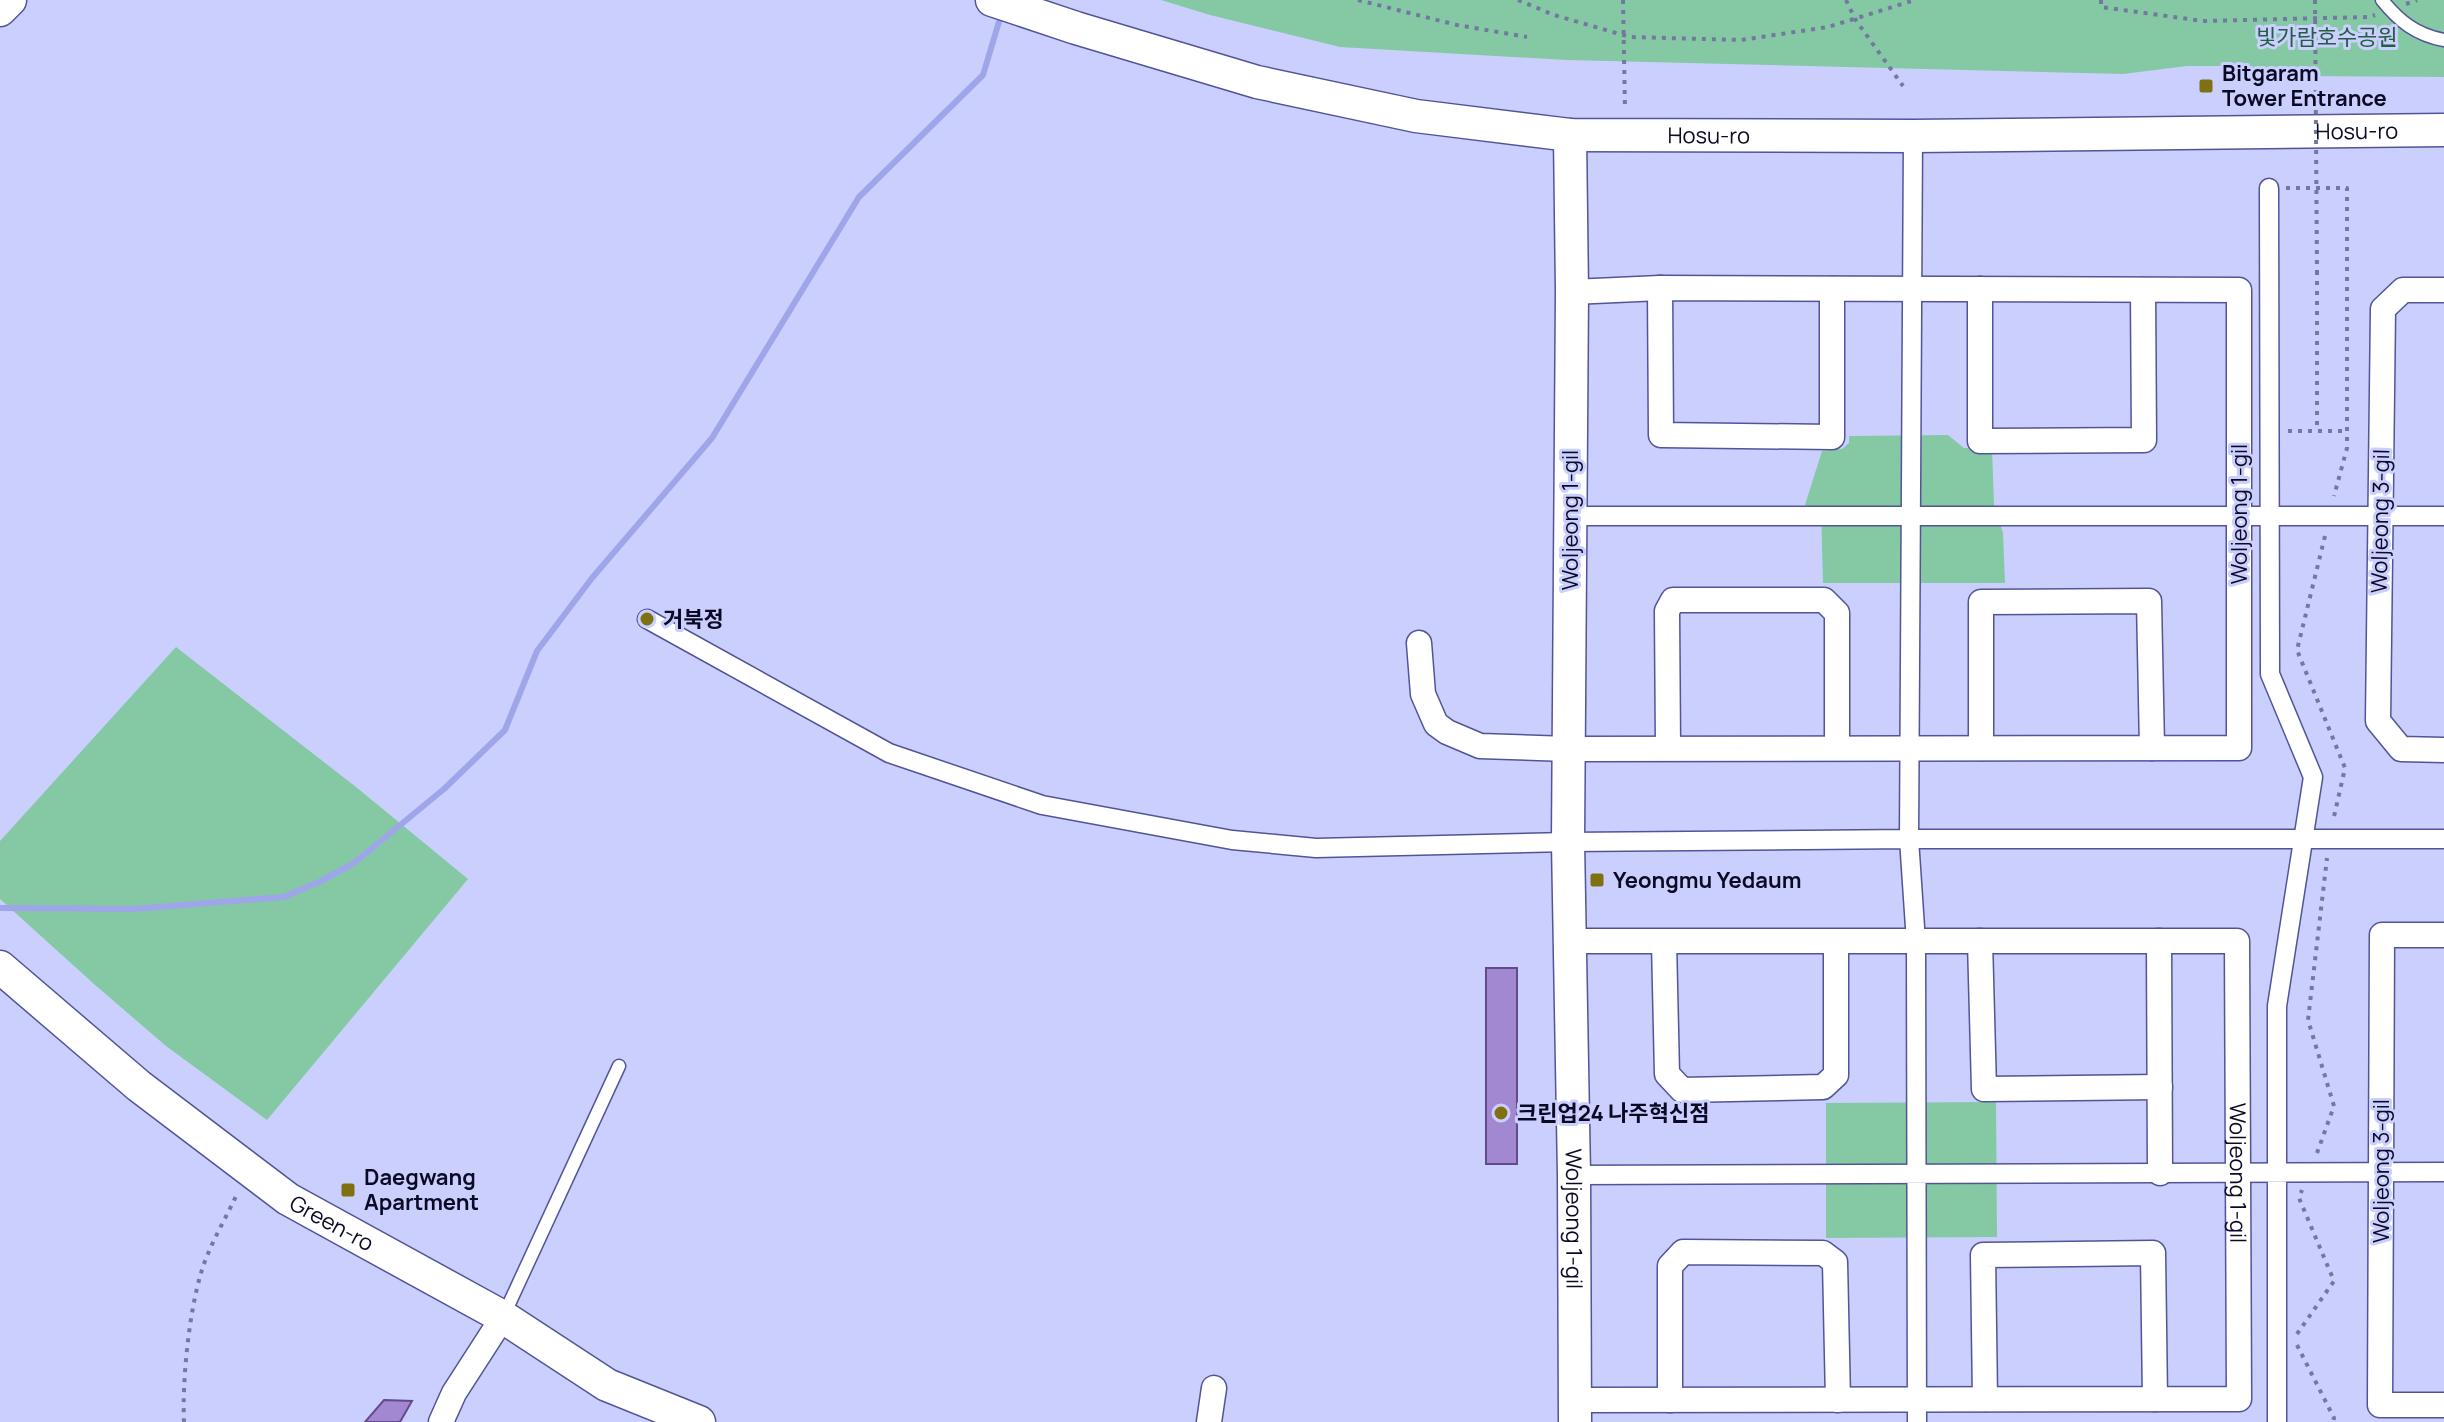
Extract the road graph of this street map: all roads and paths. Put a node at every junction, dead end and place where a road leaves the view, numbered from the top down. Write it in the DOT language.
graph roads {
  1 [pos="10,0"];
  2 [pos="992,0"];
  3 [pos="1358,0"];
  4 [pos="1518,0"];
  5 [pos="1623,0"];
  6 [pos="1846,0"];
  7 [pos="1915,0"];
  8 [pos="2101,0"];
  9 [pos="2315,0"];
  10 [pos="2417,0"];
  11 [pos="2386,5"];
  12 [pos="0,10"];
  13 [pos="1855,19"];
  14 [pos="1623,36"];
  15 [pos="1527,37"];
  16 [pos="2444,40"];
  17 [pos="1903,86"];
  18 [pos="2444,130"];
  19 [pos="1570,135"];
  20 [pos="1626,136"];
  21 [pos="1913,136"];
  22 [pos="2269,188"];
  23 [pos="1660,288"];
  24 [pos="1832,289"];
  25 [pos="1912,289"];
  26 [pos="1980,289"];
  27 [pos="2143,290"];
  28 [pos="2444,290"];
  29 [pos="1572,292"];
  30 [pos="2270,431"];
  31 [pos="2317,431"];
  32 [pos="2347,431"];
  33 [pos="1910,515"];
  34 [pos="1570,516"];
  35 [pos="2240,516"];
  36 [pos="2270,516"];
  37 [pos="2380,516"];
  38 [pos="2444,516"];
  39 [pos="647,619"];
  40 [pos="1419,643"];
  41 [pos="1668,748"];
  42 [pos="1837,748"];
  43 [pos="1909,748"];
  44 [pos="1981,748"];
  45 [pos="2152,748"];
  46 [pos="1568,749"];
  47 [pos="2444,750"];
  48 [pos="2302,838"];
  49 [pos="1909,839"];
  50 [pos="2444,839"];
  51 [pos="1568,842"];
  52 [pos="2444,935"];
  53 [pos="1569,941"];
  54 [pos="1980,941"];
  55 [pos="2159,941"];
  56 [pos="1664,942"];
  57 [pos="1836,942"];
  58 [pos="1916,942"];
  59 [pos="0,967"];
  60 [pos="619,1066"];
  61 [pos="2160,1087"];
  62 [pos="248,1170"];
  63 [pos="2238,1172"];
  64 [pos="2277,1172"];
  65 [pos="2381,1172"];
  66 [pos="2444,1172"];
  67 [pos="1917,1173"];
  68 [pos="2160,1173"];
  69 [pos="1574,1175"];
  70 [pos="503,1317"];
  71 [pos="1214,1388"];
  72 [pos="1985,1399"];
  73 [pos="2155,1399"];
  74 [pos="1670,1400"];
  75 [pos="1838,1400"];
  76 [pos="2444,1405"];
  77 [pos="1575,1411"];
  78 [pos="1917,1411"];
  79 [pos="184,1422"];
  80 [pos="441,1422"];
  81 [pos="699,1422"];
  82 [pos="1209,1422"];
  83 [pos="2277,1422"];
  1 -- 12 [label="street"];
  2 -- 19 [label="street, Hosu-ro"];
  3 -- 15 [label="path"];
  4 -- 14 [label="path"];
  5 -- 14 [label="path"];
  6 -- 13 [label="path"];
  7 -- 13 [label="path"];
  8 -- 11 [label="path"];
  9 -- 31 [label="path, bridge"];
  10 -- 11 [label="path"];
  11 -- 16 [label="lane"];
  13 -- 14 [label="path"];
  13 -- 17 [label="path"];
  14 -- 20 [label="path"];
  18 -- 21 [label="street, Hosu-ro"];
  19 -- 20 [label="street, Hosu-ro"];
  19 -- 29 [label="street, Woljeong 1-gil"];
  20 -- 21 [label="street, Hosu-ro"];
  21 -- 25 [label="street"];
  22 -- 30 [label="street"];
  23 -- 24 [label="street, Woljeong 1-gil"];
  23 -- 24 [label="street"];
  23 -- 29 [label="street, Woljeong 1-gil"];
  24 -- 25 [label="street, Woljeong 1-gil"];
  25 -- 26 [label="street, Woljeong 1-gil"];
  25 -- 33 [label="street"];
  26 -- 27 [label="street, Woljeong 1-gil"];
  26 -- 27 [label="street"];
  27 -- 35 [label="street, Woljeong 1-gil"];
  28 -- 37 [label="street, Woljeong 3-gil"];
  29 -- 34 [label="street, Woljeong 1-gil"];
  30 -- 31 [label="path"];
  30 -- 36 [label="street"];
  31 -- 32 [label="path"];
  33 -- 34 [label="street"];
  33 -- 35 [label="street"];
  33 -- 43 [label="street"];
  34 -- 46 [label="street, Woljeong 1-gil"];
  35 -- 36 [label="street"];
  35 -- 45 [label="street, Woljeong 1-gil"];
  36 -- 37 [label="street"];
  36 -- 48 [label="street"];
  37 -- 38 [label="street"];
  37 -- 47 [label="street, Woljeong 3-gil"];
  39 -- 51 [label="street"];
  40 -- 46 [label="street"];
  41 -- 42 [label="street, Woljeong 1-gil"];
  41 -- 42 [label="street"];
  41 -- 46 [label="street, Woljeong 1-gil"];
  42 -- 43 [label="street, Woljeong 1-gil"];
  43 -- 44 [label="street, Woljeong 1-gil"];
  43 -- 49 [label="street"];
  44 -- 45 [label="street, Woljeong 1-gil"];
  44 -- 45 [label="street"];
  46 -- 51 [label="street, Woljeong 1-gil"];
  48 -- 49 [label="street"];
  48 -- 50 [label="street"];
  48 -- 64 [label="street"];
  49 -- 51 [label="street"];
  49 -- 58 [label="street"];
  51 -- 53 [label="street, Woljeong 1-gil"];
  52 -- 65 [label="street, Woljeong 3-gil"];
  53 -- 56 [label="street, Woljeong 1-gil"];
  53 -- 69 [label="street, Woljeong 1-gil"];
  54 -- 55 [label="street, Woljeong 1-gil"];
  54 -- 58 [label="street, Woljeong 1-gil"];
  54 -- 61 [label="street"];
  55 -- 61 [label="street"];
  55 -- 63 [label="street, Woljeong 1-gil"];
  56 -- 57 [label="street, Woljeong 1-gil"];
  56 -- 57 [label="street"];
  57 -- 58 [label="street, Woljeong 1-gil"];
  58 -- 67 [label="street"];
  59 -- 62 [label="street, Green-ro"];
  60 -- 70 [label="lane"];
  61 -- 68 [label="street"];
  62 -- 70 [label="street, Green-ro"];
  62 -- 79 [label="path"];
  63 -- 64 [label="street"];
  63 -- 68 [label="street"];
  63 -- 73 [label="street, Woljeong 1-gil"];
  64 -- 65 [label="street"];
  64 -- 83 [label="street"];
  65 -- 66 [label="street"];
  65 -- 76 [label="street, Woljeong 3-gil"];
  67 -- 68 [label="street"];
  67 -- 69 [label="street"];
  67 -- 78 [label="street"];
  69 -- 77 [label="street, Woljeong 1-gil"];
  70 -- 80 [label="street"];
  70 -- 81 [label="street, Green-ro"];
  71 -- 82 [label="street"];
  72 -- 73 [label="street, Woljeong 1-gil"];
  72 -- 73 [label="street"];
  72 -- 78 [label="street, Woljeong 1-gil"];
  74 -- 75 [label="street, Woljeong 1-gil"];
  74 -- 75 [label="street"];
  74 -- 77 [label="street, Woljeong 1-gil"];
  75 -- 78 [label="street, Woljeong 1-gil"];
}
